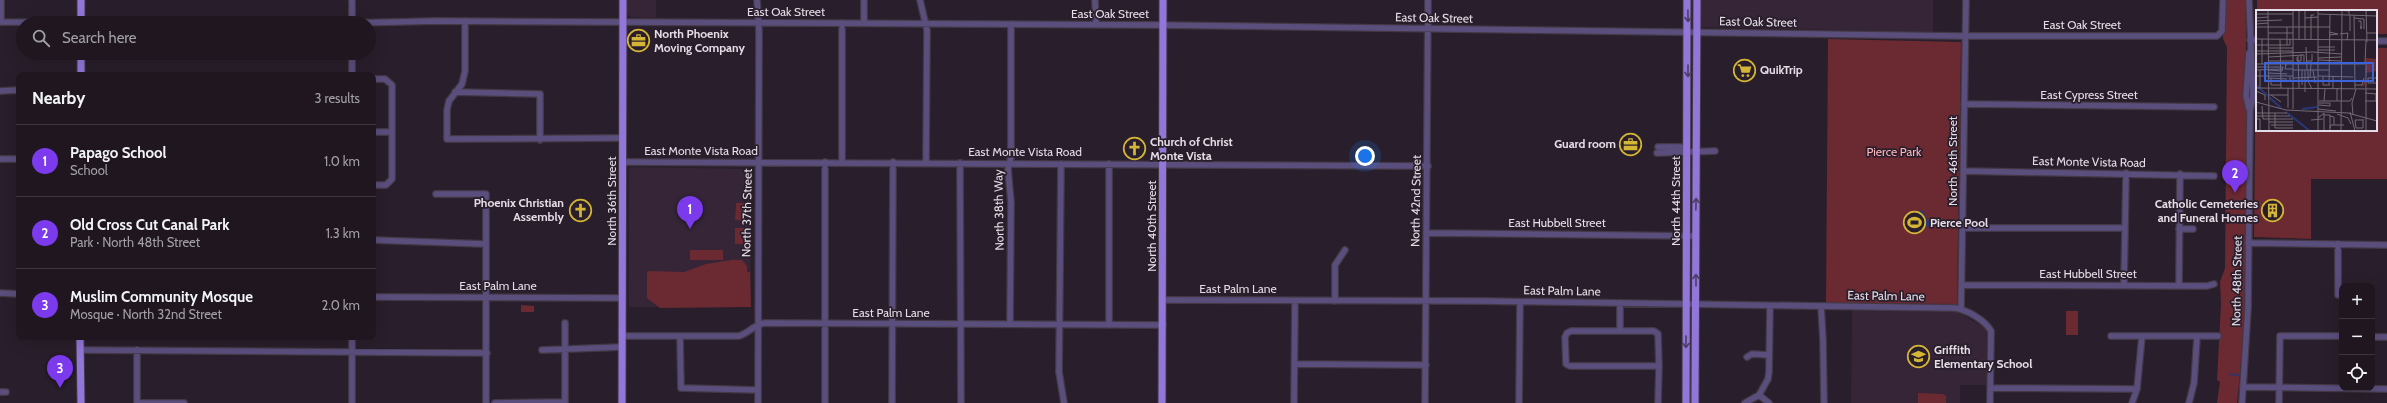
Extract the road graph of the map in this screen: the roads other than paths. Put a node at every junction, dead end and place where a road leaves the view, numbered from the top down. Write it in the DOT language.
graph roads {
  1 [pos="1,0"];
  2 [pos="81,0"];
  3 [pos="352,0"];
  4 [pos="623,0"];
  5 [pos="757,0"];
  6 [pos="864,0"];
  7 [pos="920,0"];
  8 [pos="1095,0"];
  9 [pos="1163,0"];
  10 [pos="1428,0"];
  11 [pos="1687,0"];
  12 [pos="1697,0"];
  13 [pos="1966,0"];
  14 [pos="2222,0"];
  15 [pos="2250,0"];
  16 [pos="81,16"];
  17 [pos="352,16"];
  18 [pos="466,21"];
  19 [pos="0,22"];
  20 [pos="16,22"];
  21 [pos="623,22"];
  22 [pos="758,22"];
  23 [pos="376,23"];
  24 [pos="842,23"];
  25 [pos="864,23"];
  26 [pos="926,24"];
  27 [pos="1011,24"];
  28 [pos="1096,25"];
  29 [pos="1163,25"];
  30 [pos="1428,29"];
  31 [pos="1688,33"];
  32 [pos="1698,33"];
  33 [pos="1965,36"];
  34 [pos="2250,40"];
  35 [pos="2256,40"];
  36 [pos="81,60"];
  37 [pos="352,60"];
  38 [pos="80,72"];
  39 [pos="352,72"];
  40 [pos="376,79"];
  41 [pos="16,90"];
  42 [pos="0,91"];
  43 [pos="455,92"];
  44 [pos="1964,104"];
  45 [pos="2214,107"];
  46 [pos="376,132"];
  47 [pos="392,132"];
  48 [pos="623,138"];
  49 [pos="540,140"];
  50 [pos="1658,147"];
  51 [pos="1692,151"];
  52 [pos="1715,151"];
  53 [pos="1657,153"];
  54 [pos="0,159"];
  55 [pos="16,159"];
  56 [pos="623,162"];
  57 [pos="758,162"];
  58 [pos="825,162"];
  59 [pos="842,162"];
  60 [pos="893,162"];
  61 [pos="926,163"];
  62 [pos="960,163"];
  63 [pos="1009,163"];
  64 [pos="1061,164"];
  65 [pos="1109,164"];
  66 [pos="1162,164"];
  67 [pos="1428,166"];
  68 [pos="1964,171"];
  69 [pos="2126,173"];
  70 [pos="2180,174"];
  71 [pos="2214,176"];
  72 [pos="376,185"];
  73 [pos="436,194"];
  74 [pos="1963,228"];
  75 [pos="2125,228"];
  76 [pos="2179,229"];
  77 [pos="2193,229"];
  78 [pos="1426,233"];
  79 [pos="1686,236"];
  80 [pos="1696,236"];
  81 [pos="376,240"];
  82 [pos="2248,243"];
  83 [pos="485,244"];
  84 [pos="2338,244"];
  85 [pos="2387,245"];
  86 [pos="1345,250"];
  87 [pos="2214,284"];
  88 [pos="1962,285"];
  89 [pos="2124,285"];
  90 [pos="2179,285"];
  91 [pos="0,294"];
  92 [pos="16,294"];
  93 [pos="2338,295"];
  94 [pos="376,297"];
  95 [pos="486,297"];
  96 [pos="622,298"];
  97 [pos="1163,300"];
  98 [pos="1295,301"];
  99 [pos="1335,301"];
  100 [pos="1426,302"];
  101 [pos="1520,302"];
  102 [pos="1620,303"];
  103 [pos="1687,304"];
  104 [pos="1696,305"];
  105 [pos="1770,306"];
  106 [pos="1821,306"];
  107 [pos="1961,309"];
  108 [pos="565,323"];
  109 [pos="825,323"];
  110 [pos="758,324"];
  111 [pos="892,324"];
  112 [pos="959,324"];
  113 [pos="1010,324"];
  114 [pos="1060,325"];
  115 [pos="1109,325"];
  116 [pos="1163,325"];
  117 [pos="1620,331"];
  118 [pos="622,336"];
  119 [pos="680,336"];
  120 [pos="2111,336"];
  121 [pos="2142,336"];
  122 [pos="2197,336"];
  123 [pos="2218,336"];
  124 [pos="2339,336"];
  125 [pos="2375,336"];
  126 [pos="2387,337"];
  127 [pos="80,340"];
  128 [pos="352,340"];
  129 [pos="622,347"];
  130 [pos="565,348"];
  131 [pos="81,350"];
  132 [pos="137,350"];
  133 [pos="542,350"];
  134 [pos="352,352"];
  135 [pos="487,353"];
  136 [pos="1769,355"];
  137 [pos="1747,357"];
  138 [pos="1295,364"];
  139 [pos="1426,365"];
  140 [pos="1658,366"];
  141 [pos="2244,387"];
  142 [pos="1991,388"];
  143 [pos="2279,388"];
  144 [pos="2137,389"];
  145 [pos="2387,389"];
  146 [pos="758,390"];
  147 [pos="1759,395"];
  148 [pos="565,402"];
  149 [pos="81,403"];
  150 [pos="137,403"];
  151 [pos="184,403"];
  152 [pos="352,403"];
  153 [pos="486,403"];
  154 [pos="495,403"];
  155 [pos="622,403"];
  156 [pos="758,403"];
  157 [pos="824,403"];
  158 [pos="892,403"];
  159 [pos="961,403"];
  160 [pos="1064,403"];
  161 [pos="1162,403"];
  162 [pos="1294,403"];
  163 [pos="1425,403"];
  164 [pos="1519,403"];
  165 [pos="1658,403"];
  166 [pos="1686,403"];
  167 [pos="1695,403"];
  168 [pos="1745,403"];
  169 [pos="1769,403"];
  170 [pos="1824,403"];
  171 [pos="1990,403"];
  172 [pos="2132,403"];
  173 [pos="2189,403"];
  174 [pos="2242,403"];
  175 [pos="2279,403"];
  1 -- 19 [label="street"];
  2 -- 16 [label="main road"];
  3 -- 17 [label="street"];
  4 -- 21 [label="main road, North 36th Street"];
  5 -- 22 [label="street, North 37th Street"];
  6 -- 25 [label="street"];
  7 -- 26 [label="street"];
  8 -- 28 [label="street"];
  9 -- 29 [label="main road, North 40th Street"];
  10 -- 30 [label="street, North 42nd Street"];
  11 -- 31 [label="main road, North 44th Street, one-way"];
  12 -- 32 [label="main road, North 44th Street"];
  13 -- 33 [label="street, North 46th Street"];
  14 -- 33 [label="street, East Oak Street"];
  15 -- 34 [label="street, North 48th Street"];
  18 -- 21 [label="street, East Oak Street"];
  18 -- 23 [label="street, East Oak Street"];
  18 -- 43 [label="street"];
  19 -- 20 [label="street, East Oak Street"];
  21 -- 22 [label="street, East Oak Street"];
  21 -- 48 [label="main road, North 36th Street"];
  22 -- 24 [label="street, East Oak Street"];
  22 -- 57 [label="street, North 37th Street"];
  24 -- 25 [label="street, East Oak Street"];
  24 -- 59 [label="street"];
  25 -- 26 [label="street, East Oak Street"];
  26 -- 27 [label="street, East Oak Street"];
  26 -- 61 [label="street"];
  27 -- 28 [label="street, East Oak Street"];
  27 -- 63 [label="street, North 38th Way"];
  28 -- 29 [label="street, East Oak Street"];
  29 -- 30 [label="street, East Oak Street"];
  29 -- 66 [label="main road, North 40th Street"];
  30 -- 31 [label="street, East Oak Street"];
  30 -- 67 [label="street, North 42nd Street"];
  31 -- 32 [label="street, East Oak Street"];
  31 -- 51 [label="main road, North 44th Street, one-way"];
  32 -- 33 [label="street, East Oak Street"];
  32 -- 51 [label="main road, North 44th Street"];
  33 -- 44 [label="street, North 46th Street"];
  34 -- 35 [label="street"];
  34 -- 82 [label="street, North 48th Street"];
  36 -- 38 [label="main road"];
  37 -- 39 [label="street"];
  40 -- 47 [label="street"];
  41 -- 42 [label="street"];
  43 -- 49 [label="street"];
  43 -- 49 [label="street"];
  44 -- 45 [label="street, East Cypress Street"];
  44 -- 68 [label="street, North 46th Street"];
  46 -- 47 [label="street"];
  47 -- 72 [label="street"];
  48 -- 49 [label="street"];
  48 -- 56 [label="main road, North 36th Street"];
  50 -- 51 [label="street"];
  51 -- 52 [label="street"];
  51 -- 53 [label="street"];
  51 -- 79 [label="main road, North 44th Street"];
  80 -- 51 [label="main road, North 44th Street, one-way"];
  54 -- 55 [label="street"];
  56 -- 57 [label="street, East Monte Vista Road"];
  56 -- 96 [label="main road, North 36th Street"];
  57 -- 58 [label="street, East Monte Vista Road"];
  57 -- 110 [label="street, North 37th Street"];
  58 -- 59 [label="street, East Monte Vista Road"];
  58 -- 109 [label="street"];
  59 -- 60 [label="street, East Monte Vista Road"];
  60 -- 61 [label="street, East Monte Vista Road"];
  60 -- 111 [label="street"];
  61 -- 62 [label="street, East Monte Vista Road"];
  62 -- 63 [label="street, East Monte Vista Road"];
  62 -- 112 [label="street"];
  63 -- 64 [label="street, East Monte Vista Road"];
  63 -- 113 [label="street, North 38th Way"];
  64 -- 65 [label="street, East Monte Vista Road"];
  64 -- 114 [label="street"];
  65 -- 66 [label="street, East Monte Vista Road"];
  65 -- 115 [label="street"];
  66 -- 67 [label="street, East Monte Vista Road"];
  66 -- 97 [label="main road, North 40th Street"];
  67 -- 78 [label="street, North 42nd Street"];
  68 -- 69 [label="street, East Monte Vista Road"];
  68 -- 74 [label="street, North 46th Street"];
  69 -- 70 [label="street, East Monte Vista Road"];
  69 -- 75 [label="street"];
  70 -- 71 [label="street, East Monte Vista Road"];
  70 -- 76 [label="street"];
  73 -- 83 [label="street"];
  74 -- 75 [label="street"];
  74 -- 88 [label="street, North 46th Street"];
  75 -- 89 [label="street"];
  76 -- 77 [label="street"];
  76 -- 90 [label="street"];
  78 -- 79 [label="street, East Hubbell Street"];
  78 -- 100 [label="street, North 42nd Street"];
  79 -- 80 [label="street, East Hubbell Street"];
  79 -- 103 [label="main road, North 44th Street"];
  104 -- 80 [label="main road, North 44th Street, one-way"];
  81 -- 83 [label="street"];
  82 -- 84 [label="street"];
  82 -- 141 [label="street, North 48th Street"];
  83 -- 95 [label="street"];
  84 -- 85 [label="street"];
  84 -- 93 [label="street"];
  86 -- 99 [label="street"];
  87 -- 90 [label="street, East Hubbell Street"];
  88 -- 89 [label="street, East Hubbell Street"];
  88 -- 107 [label="street, North 46th Street"];
  89 -- 90 [label="street, East Hubbell Street"];
  91 -- 92 [label="street"];
  94 -- 95 [label="street, East Palm Lane"];
  95 -- 96 [label="street, East Palm Lane"];
  95 -- 135 [label="street"];
  96 -- 118 [label="main road, North 36th Street"];
  97 -- 98 [label="street, East Palm Lane"];
  97 -- 116 [label="main road, North 40th Street"];
  98 -- 99 [label="street, East Palm Lane"];
  98 -- 138 [label="street"];
  99 -- 100 [label="street, East Palm Lane"];
  100 -- 101 [label="street, East Palm Lane"];
  100 -- 139 [label="street, North 42nd Street"];
  101 -- 102 [label="street, East Palm Lane"];
  101 -- 164 [label="street"];
  102 -- 103 [label="street, East Palm Lane"];
  102 -- 117 [label="street"];
  103 -- 104 [label="street, East Palm Lane"];
  103 -- 166 [label="main road, North 44th Street, one-way"];
  104 -- 105 [label="street, East Palm Lane"];
  104 -- 167 [label="main road, North 44th Street"];
  105 -- 106 [label="street, East Palm Lane"];
  105 -- 136 [label="street"];
  106 -- 107 [label="street, East Palm Lane"];
  106 -- 170 [label="street"];
  107 -- 142 [label="street"];
  108 -- 130 [label="street"];
  109 -- 110 [label="street, East Palm Lane"];
  109 -- 111 [label="street, East Palm Lane"];
  109 -- 157 [label="street"];
  110 -- 119 [label="street"];
  110 -- 146 [label="street, North 37th Street"];
  111 -- 112 [label="street, East Palm Lane"];
  111 -- 158 [label="street"];
  112 -- 113 [label="street, East Palm Lane"];
  112 -- 159 [label="street"];
  113 -- 114 [label="street, East Palm Lane"];
  114 -- 115 [label="street, East Palm Lane"];
  114 -- 160 [label="street"];
  115 -- 116 [label="street, East Palm Lane"];
  116 -- 161 [label="main road, North 40th Street"];
  117 -- 140 [label="street"];
  117 -- 140 [label="street"];
  118 -- 119 [label="street"];
  118 -- 129 [label="main road, North 36th Street"];
  119 -- 146 [label="street"];
  120 -- 121 [label="street"];
  121 -- 122 [label="street"];
  121 -- 144 [label="street"];
  122 -- 123 [label="street"];
  122 -- 173 [label="street"];
  124 -- 143 [label="street"];
  125 -- 126 [label="street"];
  127 -- 131 [label="main road"];
  128 -- 134 [label="street"];
  129 -- 130 [label="street"];
  129 -- 155 [label="main road, North 36th Street"];
  130 -- 133 [label="street"];
  130 -- 148 [label="street"];
  131 -- 132 [label="street"];
  131 -- 149 [label="main road"];
  132 -- 134 [label="street"];
  132 -- 150 [label="street"];
  134 -- 135 [label="street"];
  134 -- 152 [label="street"];
  135 -- 153 [label="street"];
  136 -- 137 [label="street"];
  136 -- 147 [label="street"];
  138 -- 139 [label="street"];
  138 -- 162 [label="street"];
  139 -- 163 [label="street, North 42nd Street"];
  140 -- 165 [label="street"];
  141 -- 143 [label="street"];
  141 -- 174 [label="street, North 48th Street"];
  142 -- 144 [label="street"];
  142 -- 171 [label="street"];
  143 -- 145 [label="street"];
  143 -- 175 [label="street"];
  144 -- 172 [label="street"];
  146 -- 156 [label="street, North 37th Street"];
  147 -- 168 [label="street"];
  147 -- 169 [label="street"];
  148 -- 154 [label="street"];
  150 -- 151 [label="street"];
}
